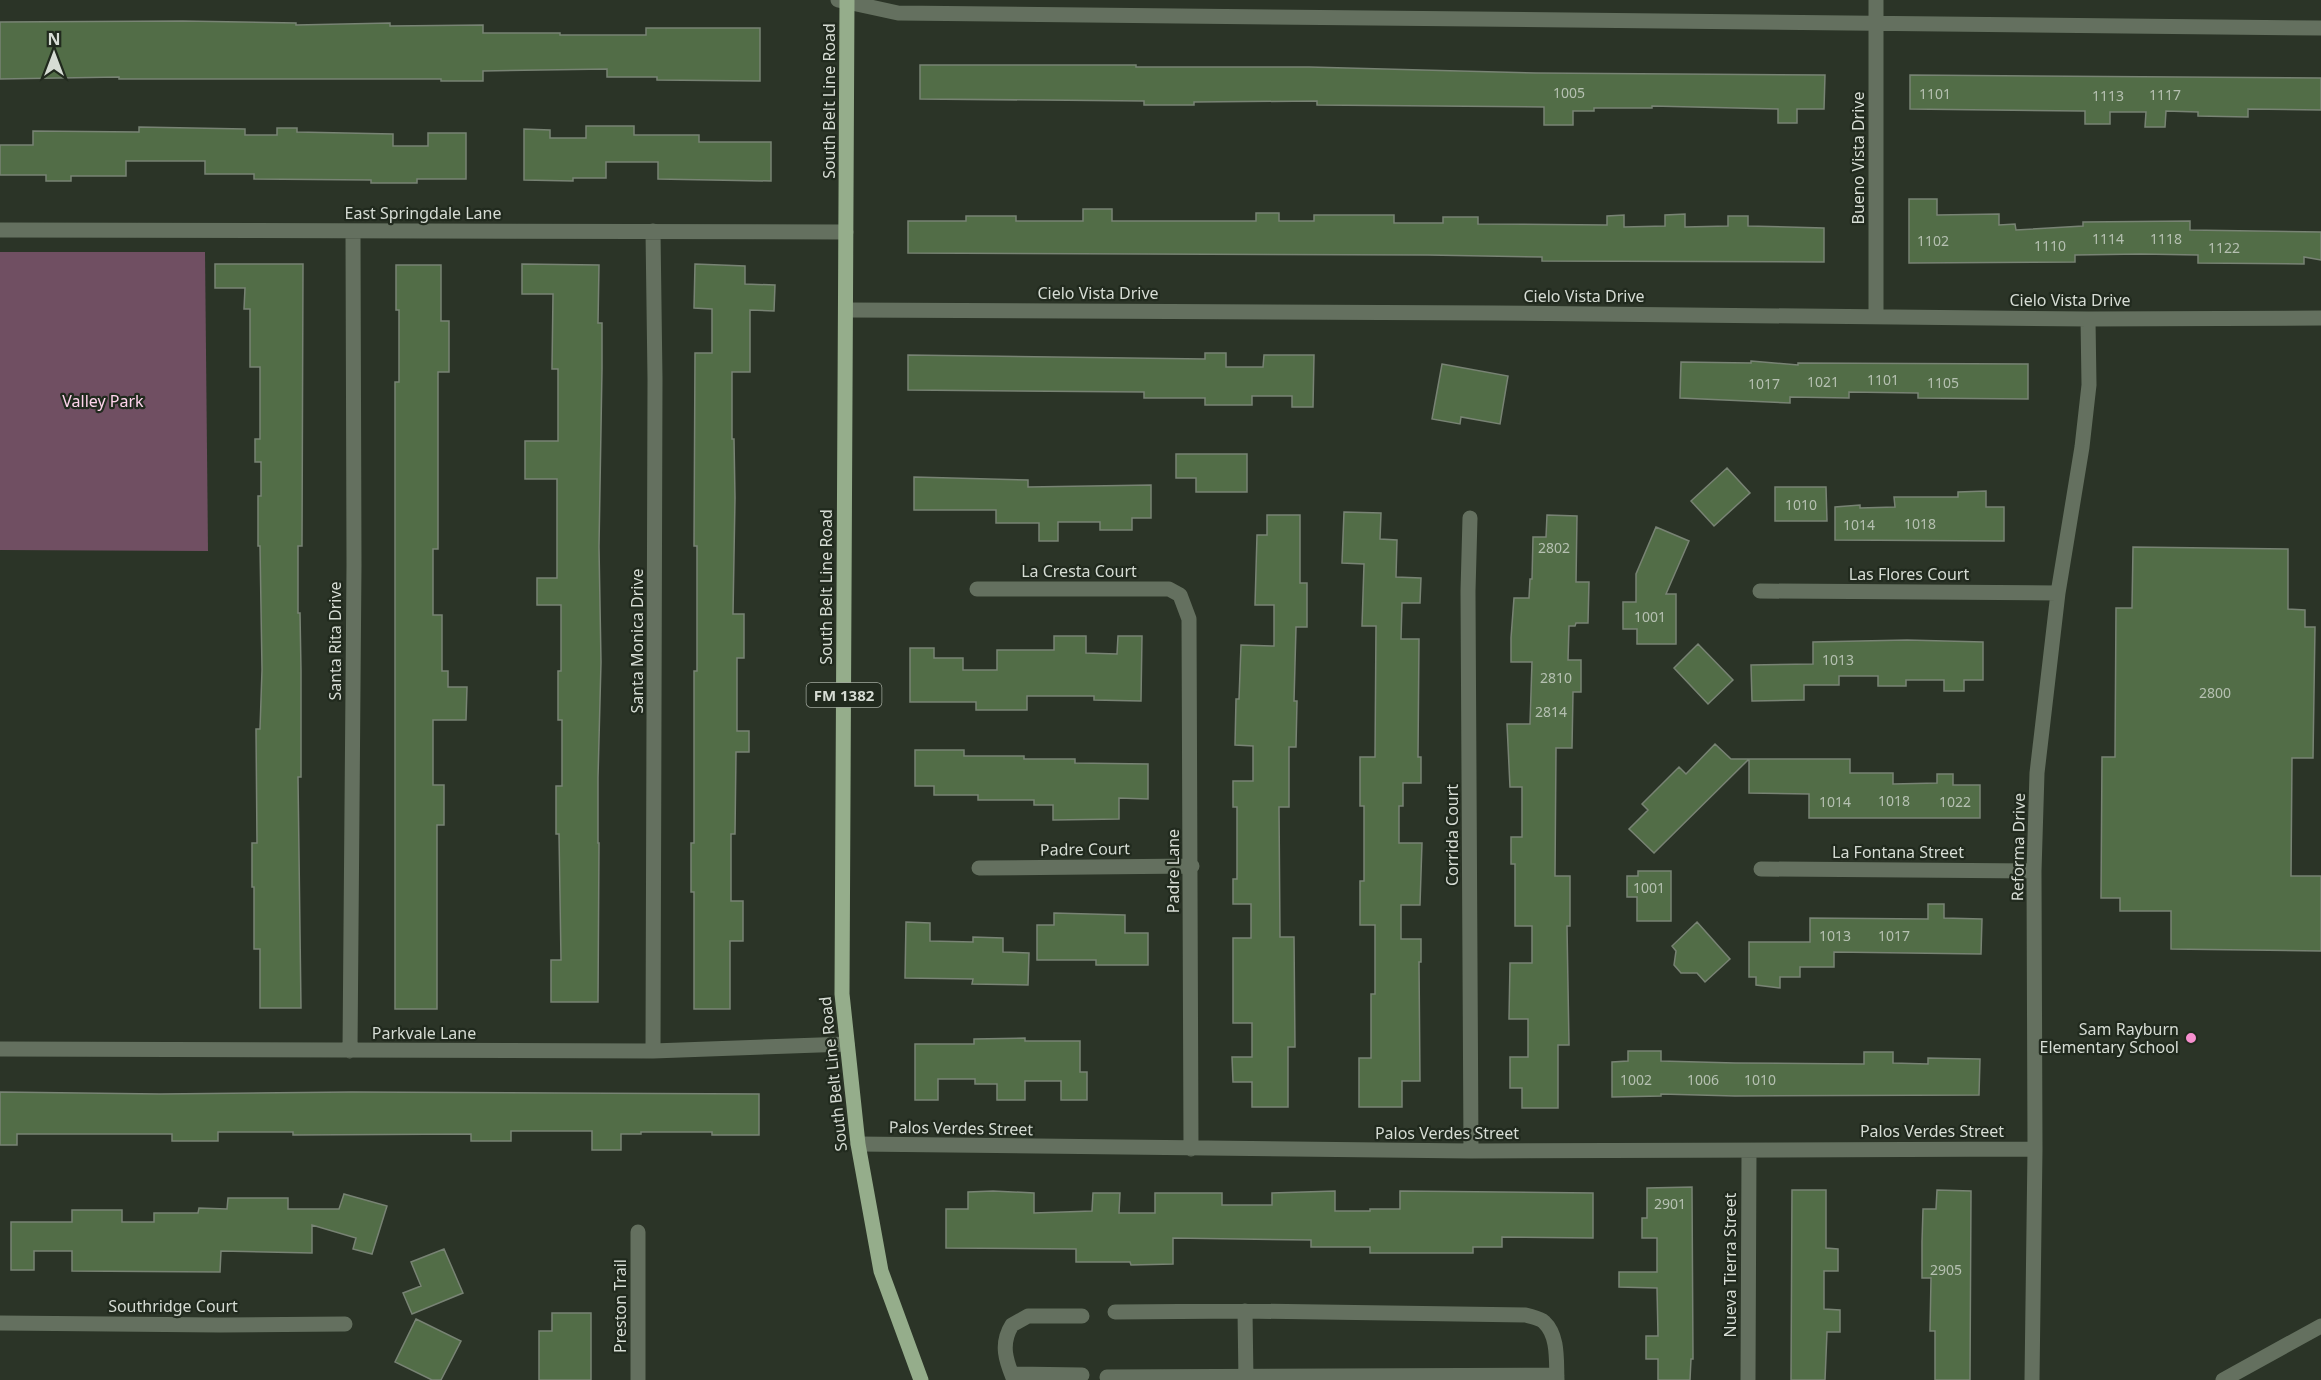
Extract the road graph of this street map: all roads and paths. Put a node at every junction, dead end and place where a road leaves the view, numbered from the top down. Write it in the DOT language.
graph roads {
  1 [pos="1876,0"];
  2 [pos="844,1"];
  3 [pos="1876,25"];
  4 [pos="2321,28"];
  5 [pos="0,230"];
  6 [pos="353,231"];
  7 [pos="653,231"];
  8 [pos="846,232"];
  9 [pos="846,310"];
  10 [pos="1876,316"];
  11 [pos="2321,318"];
  12 [pos="2088,319"];
  13 [pos="1470,518"];
  14 [pos="977,589"];
  15 [pos="1760,591"];
  16 [pos="2058,592"];
  17 [pos="1180,595"];
  18 [pos="1192,866"];
  19 [pos="979,868"];
  20 [pos="1761,869"];
  21 [pos="2034,871"];
  22 [pos="847,1044"];
  23 [pos="0,1049"];
  24 [pos="350,1051"];
  25 [pos="653,1051"];
  26 [pos="858,1144"];
  27 [pos="1191,1149"];
  28 [pos="2035,1149"];
  29 [pos="1471,1151"];
  30 [pos="1749,1151"];
  31 [pos="638,1232"];
  32 [pos="1245,1311"];
  33 [pos="1114,1312"];
  34 [pos="1082,1316"];
  35 [pos="0,1323"];
  36 [pos="345,1324"];
  37 [pos="2321,1326"];
  38 [pos="1082,1375"];
  39 [pos="1013,1377"];
  40 [pos="1107,1377"];
  41 [pos="1246,1378"];
  42 [pos="1557,1378"];
  43 [pos="638,1380"];
  44 [pos="921,1380"];
  45 [pos="1748,1380"];
  46 [pos="2032,1380"];
  47 [pos="2223,1380"];
  1 -- 3 [label="street, Bueno Vista Drive"];
  2 -- 3 [label="street"];
  2 -- 8 [label="main road, South Belt Line Road / FM 1382"];
  3 -- 4 [label="street"];
  3 -- 10 [label="street, Bueno Vista Drive"];
  5 -- 6 [label="street, East Springdale Lane"];
  6 -- 7 [label="street, East Springdale Lane"];
  6 -- 24 [label="street, Santa Rita Drive"];
  7 -- 8 [label="street, East Springdale Lane"];
  7 -- 25 [label="street, Santa Monica Drive"];
  8 -- 9 [label="main road, South Belt Line Road / FM 1382"];
  9 -- 10 [label="street, Cielo Vista Drive"];
  9 -- 22 [label="main road, South Belt Line Road / FM 1382"];
  10 -- 12 [label="street, Cielo Vista Drive"];
  11 -- 12 [label="street, Cielo Vista Drive"];
  12 -- 16 [label="street, Reforma Drive"];
  13 -- 29 [label="street, Corrida Court"];
  14 -- 17 [label="street, La Cresta Court"];
  15 -- 16 [label="street, Las Flores Court"];
  16 -- 21 [label="street, Reforma Drive"];
  17 -- 18 [label="street, Padre Lane"];
  18 -- 19 [label="street, Padre Court"];
  18 -- 27 [label="street, Padre Lane"];
  20 -- 21 [label="street, La Fontana Street"];
  21 -- 28 [label="street, Reforma Drive"];
  22 -- 25 [label="street, Parkvale Lane"];
  22 -- 26 [label="main road, South Belt Line Road / FM 1382"];
  23 -- 24 [label="street, Parkvale Lane"];
  24 -- 25 [label="street, Parkvale Lane"];
  26 -- 27 [label="street, Palos Verdes Street"];
  26 -- 44 [label="main road, South Belt Line Road / FM 1382"];
  27 -- 29 [label="street, Palos Verdes Street"];
  28 -- 30 [label="street, Palos Verdes Street"];
  28 -- 46 [label="street, Reforma Drive"];
  29 -- 30 [label="street, Palos Verdes Street"];
  30 -- 45 [label="street, Nueva Tierra Street"];
  31 -- 43 [label="street, Preston Trail"];
  32 -- 33 [label="street"];
  32 -- 41 [label="street"];
  32 -- 42 [label="street"];
  34 -- 39 [label="street"];
  35 -- 36 [label="street, Southridge Court"];
  37 -- 47 [label="street"];
  38 -- 39 [label="street"];
  40 -- 41 [label="street"];
  41 -- 42 [label="street"];
}
